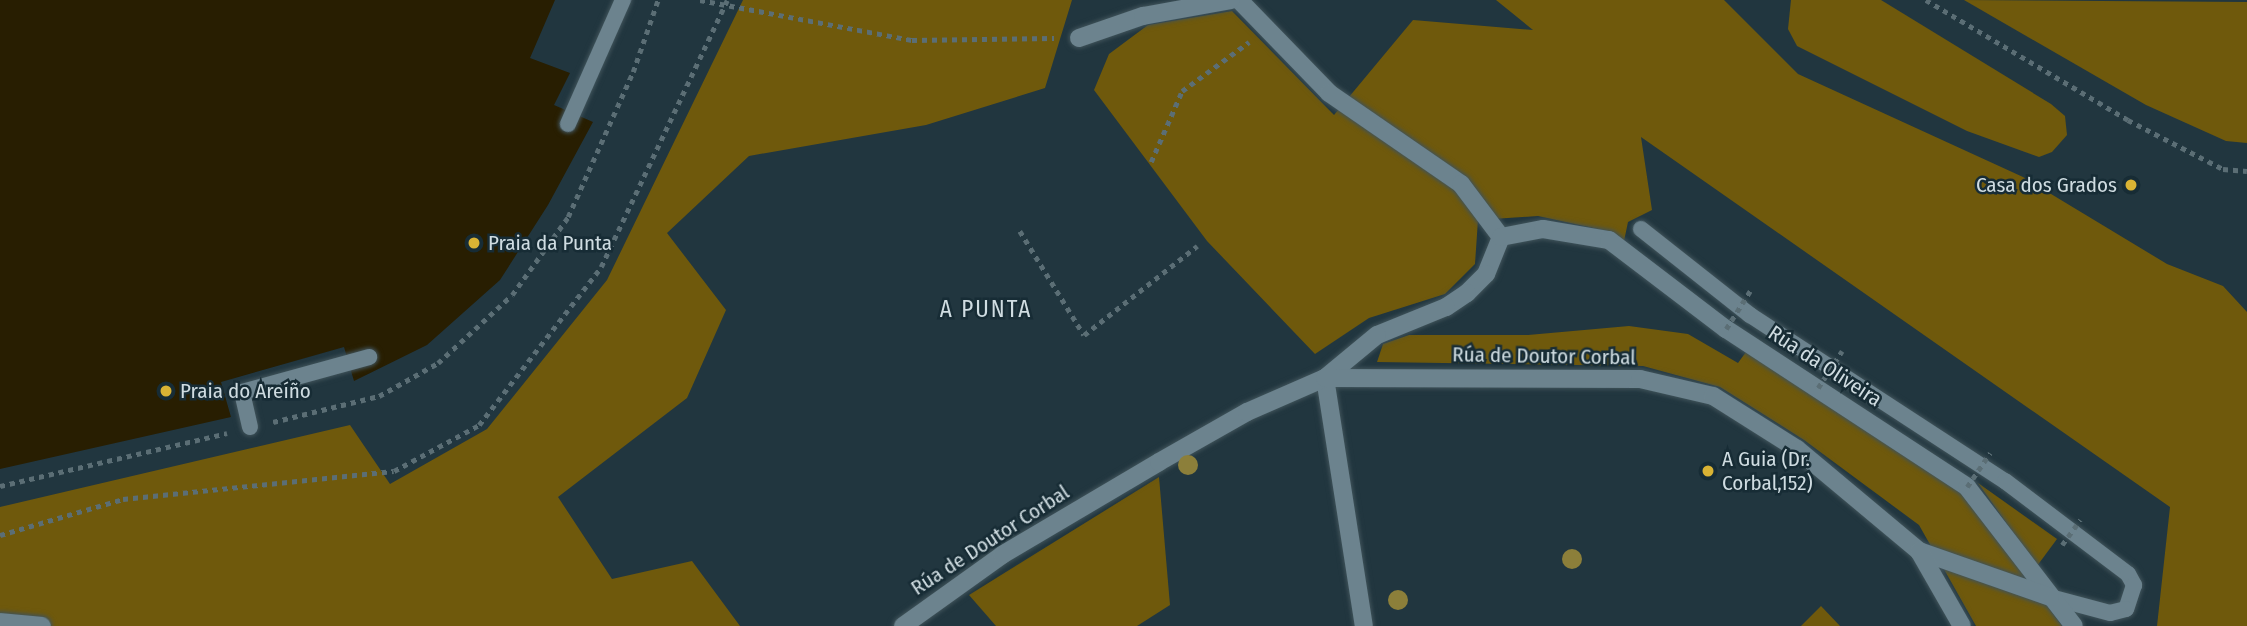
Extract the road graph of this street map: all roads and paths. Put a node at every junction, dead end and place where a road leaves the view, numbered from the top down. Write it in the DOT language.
graph roads {
  1 [pos="623,0"];
  2 [pos="658,0"];
  3 [pos="700,0"];
  4 [pos="727,0"];
  5 [pos="1231,0"];
  6 [pos="1238,0"];
  7 [pos="1926,0"];
  8 [pos="1266,29"];
  9 [pos="1079,38"];
  10 [pos="568,124"];
  11 [pos="1151,162"];
  12 [pos="2247,171"];
  13 [pos="1640,229"];
  14 [pos="1020,231"];
  15 [pos="1501,237"];
  16 [pos="1197,246"];
  17 [pos="1750,291"];
  18 [pos="1726,330"];
  19 [pos="1842,351"];
  20 [pos="369,357"];
  21 [pos="1325,378"];
  22 [pos="1818,388"];
  23 [pos="250,427"];
  24 [pos="1990,453"];
  25 [pos="0,486"];
  26 [pos="1967,487"];
  27 [pos="2080,520"];
  28 [pos="0,535"];
  29 [pos="2062,545"];
  30 [pos="1919,551"];
  31 [pos="2050,597"];
  32 [pos="0,622"];
  33 [pos="42,626"];
  34 [pos="904,626"];
  35 [pos="1364,626"];
  36 [pos="1962,626"];
  37 [pos="2074,626"];
  1 -- 10 [label="lane"];
  2 -- 23 [label="path"];
  3 -- 9 [label="path"];
  4 -- 28 [label="path"];
  5 -- 9 [label="street"];
  6 -- 8 [label="street"];
  7 -- 12 [label="path"];
  8 -- 11 [label="path"];
  8 -- 15 [label="street"];
  13 -- 31 [label="lane"];
  14 -- 16 [label="path"];
  15 -- 18 [label="street, Rúa da Oliveira"];
  15 -- 21 [label="street, Rúa de Doutor Corbal"];
  17 -- 18 [label="path, bridge"];
  18 -- 22 [label="street, Rúa da Oliveira"];
  19 -- 22 [label="path, bridge"];
  20 -- 23 [label="lane"];
  21 -- 30 [label="street, Rúa de Doutor Corbal"];
  21 -- 34 [label="street, Rúa de Doutor Corbal"];
  21 -- 35 [label="street"];
  22 -- 26 [label="street, Rúa da Oliveira"];
  23 -- 25 [label="path"];
  24 -- 26 [label="path, bridge"];
  26 -- 31 [label="street, Rúa da Oliveira"];
  27 -- 29 [label="path, bridge"];
  30 -- 31 [label="street, Rúa de Doutor Corbal"];
  30 -- 36 [label="street, Rúa de Doutor Corbal"];
  31 -- 37 [label="street, Rúa da Oliveira"];
  32 -- 33 [label="street"];
}
